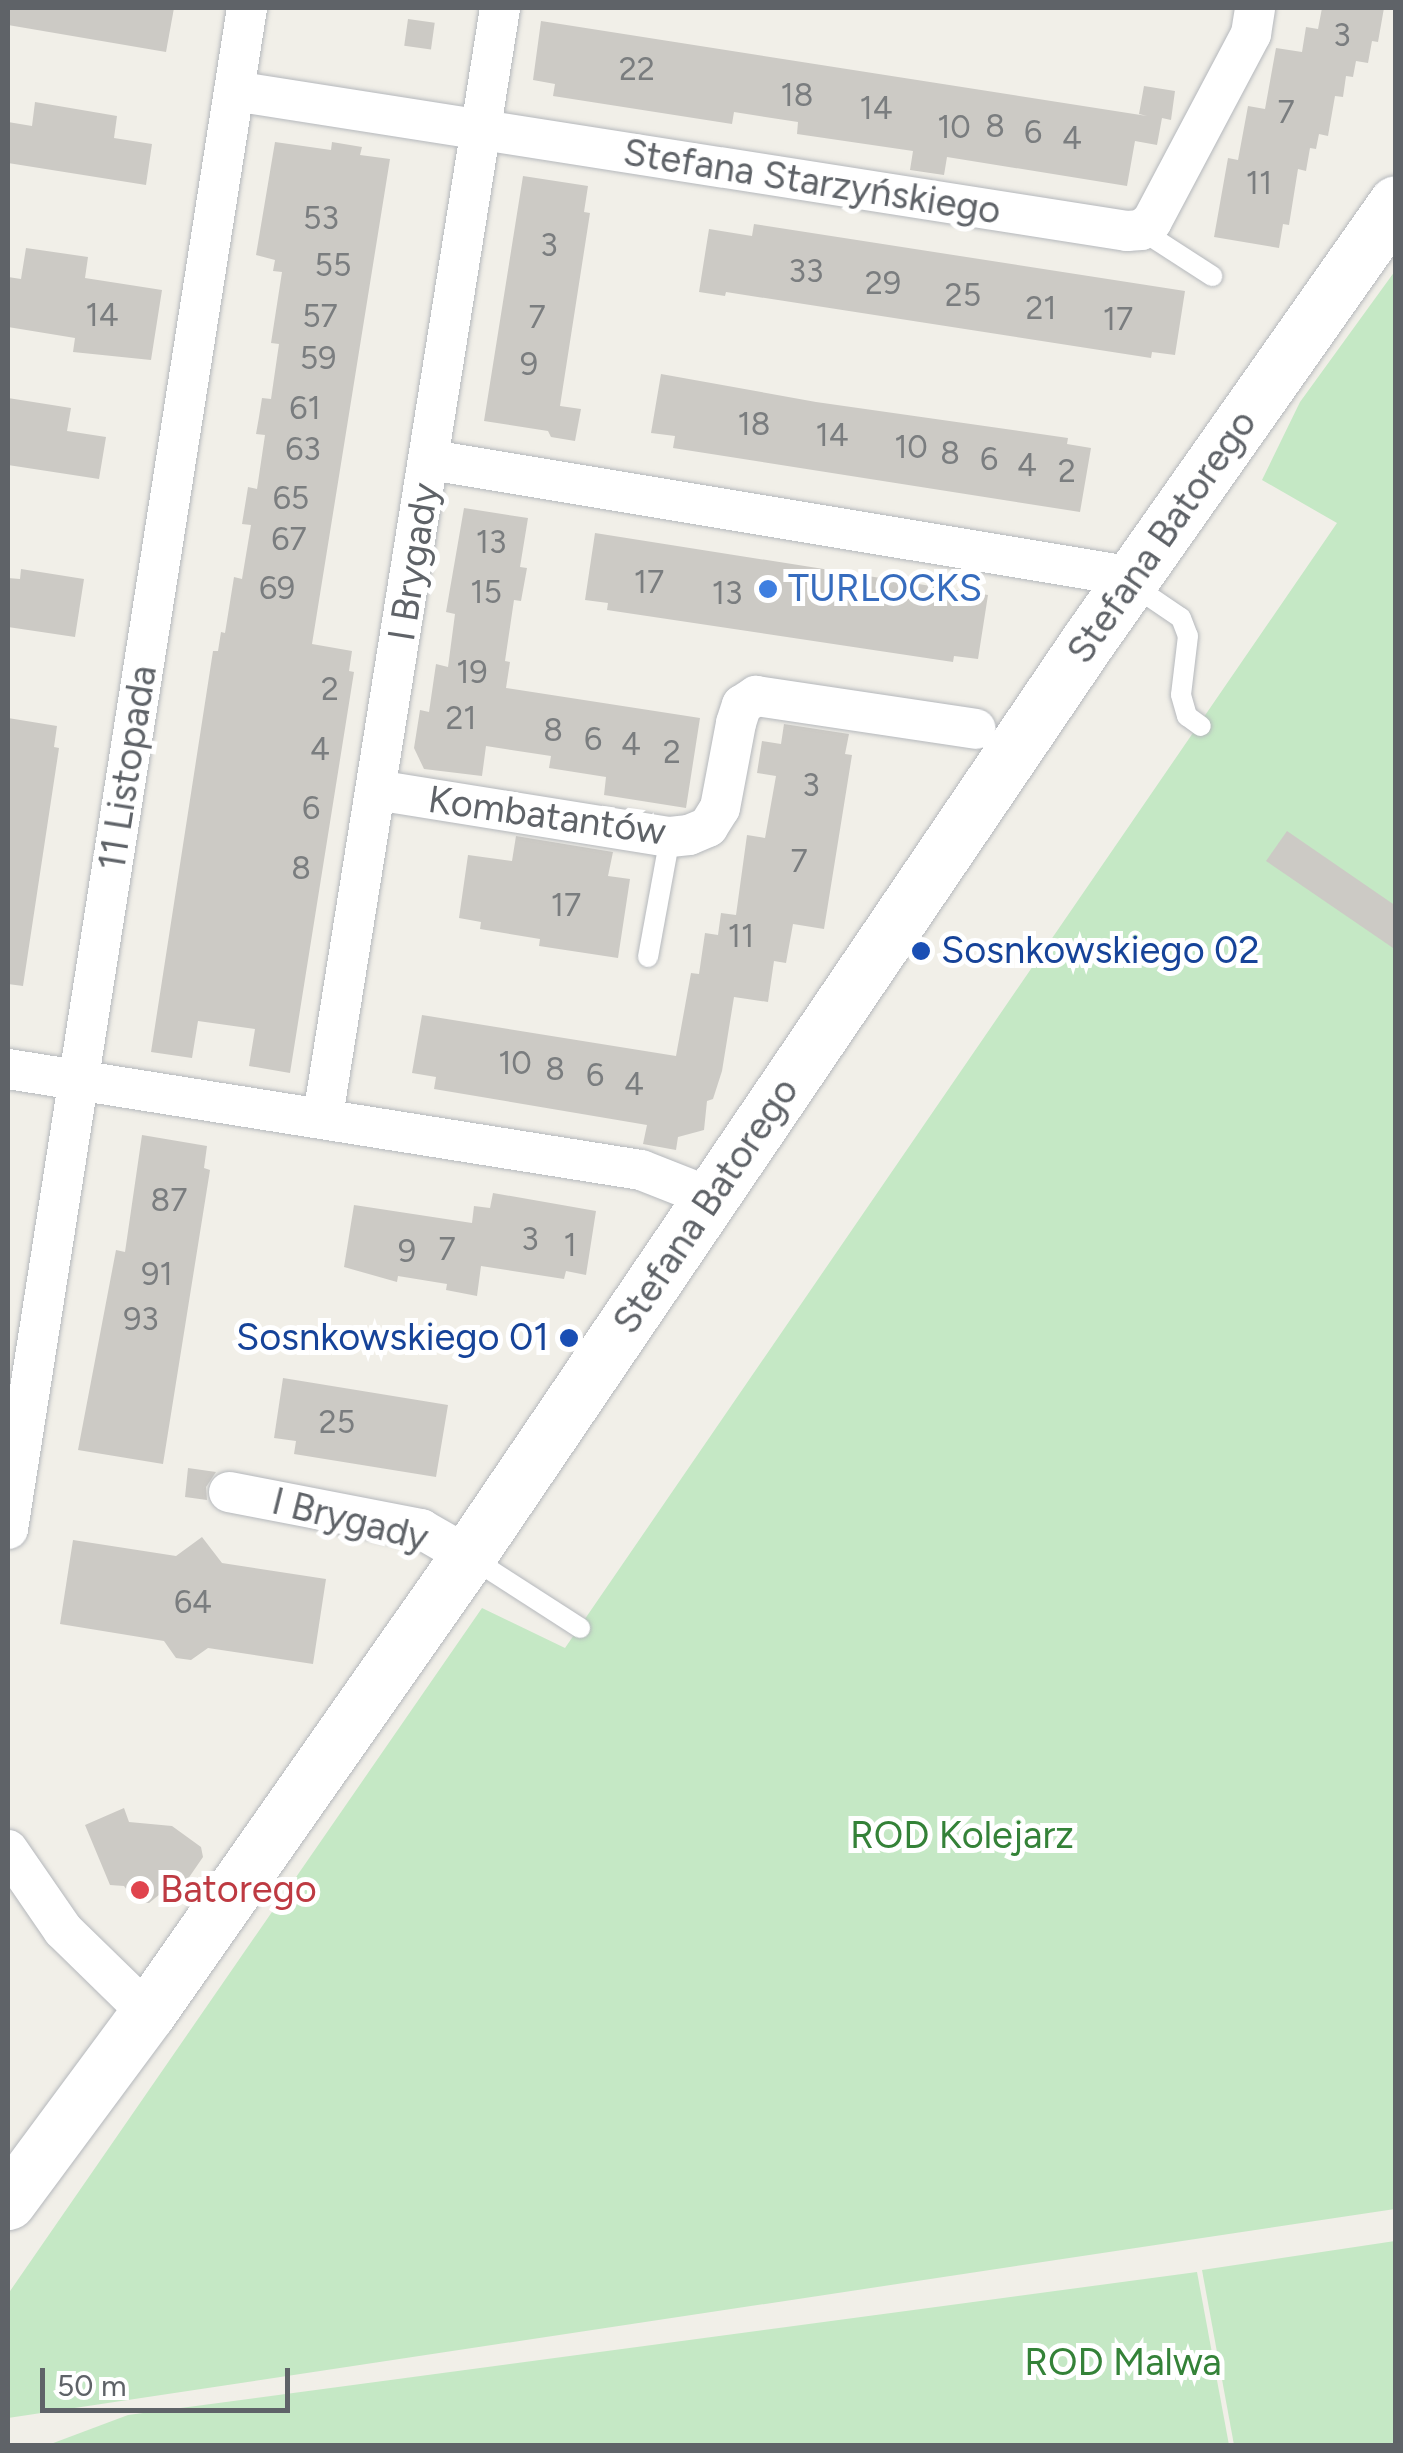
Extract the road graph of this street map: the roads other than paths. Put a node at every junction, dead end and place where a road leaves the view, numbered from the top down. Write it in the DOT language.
graph roads {
  1 [pos="247,8"];
  2 [pos="500,8"];
  3 [pos="1255,8"];
  4 [pos="234,92"];
  5 [pos="480,130"];
  6 [pos="1396,203"];
  7 [pos="1141,230"];
  8 [pos="1212,276"];
  9 [pos="431,460"];
  10 [pos="1131,580"];
  11 [pos="1201,726"];
  12 [pos="976,729"];
  13 [pos="376,790"];
  14 [pos="670,837"];
  15 [pos="648,957"];
  16 [pos="8,1069"];
  17 [pos="80,1081"];
  18 [pos="322,1116"];
  19 [pos="712,1198"];
  20 [pos="228,1492"];
  21 [pos="8,1529"];
  22 [pos="468,1556"];
  23 [pos="580,1628"];
  24 [pos="8,1850"];
  25 [pos="148,2013"];
  26 [pos="13,2183"];
  1 -- 4 [label="street, 11 Listopada"];
  2 -- 5 [label="street, I Brygady"];
  3 -- 7 [label="street"];
  4 -- 5 [label="street, Stefana Starzyńskiego"];
  4 -- 17 [label="street, 11 Listopada"];
  5 -- 7 [label="street, Stefana Starzyńskiego"];
  5 -- 9 [label="street, I Brygady"];
  6 -- 10 [label="street, Stefana Batorego"];
  7 -- 8 [label="lane"];
  9 -- 10 [label="street"];
  9 -- 13 [label="street, I Brygady"];
  10 -- 11 [label="lane"];
  10 -- 19 [label="street, Stefana Batorego"];
  12 -- 14 [label="street, Kombatantów"];
  13 -- 14 [label="street, Kombatantów"];
  13 -- 18 [label="street, I Brygady"];
  14 -- 15 [label="lane"];
  16 -- 17 [label="street"];
  17 -- 18 [label="street"];
  17 -- 21 [label="street, 11 Listopada"];
  18 -- 19 [label="street"];
  19 -- 22 [label="street, Stefana Batorego"];
  20 -- 22 [label="street, I Brygady"];
  22 -- 23 [label="lane"];
  22 -- 25 [label="street, Stefana Batorego"];
  24 -- 25 [label="street"];
  25 -- 26 [label="street, Stefana Batorego"];
}
